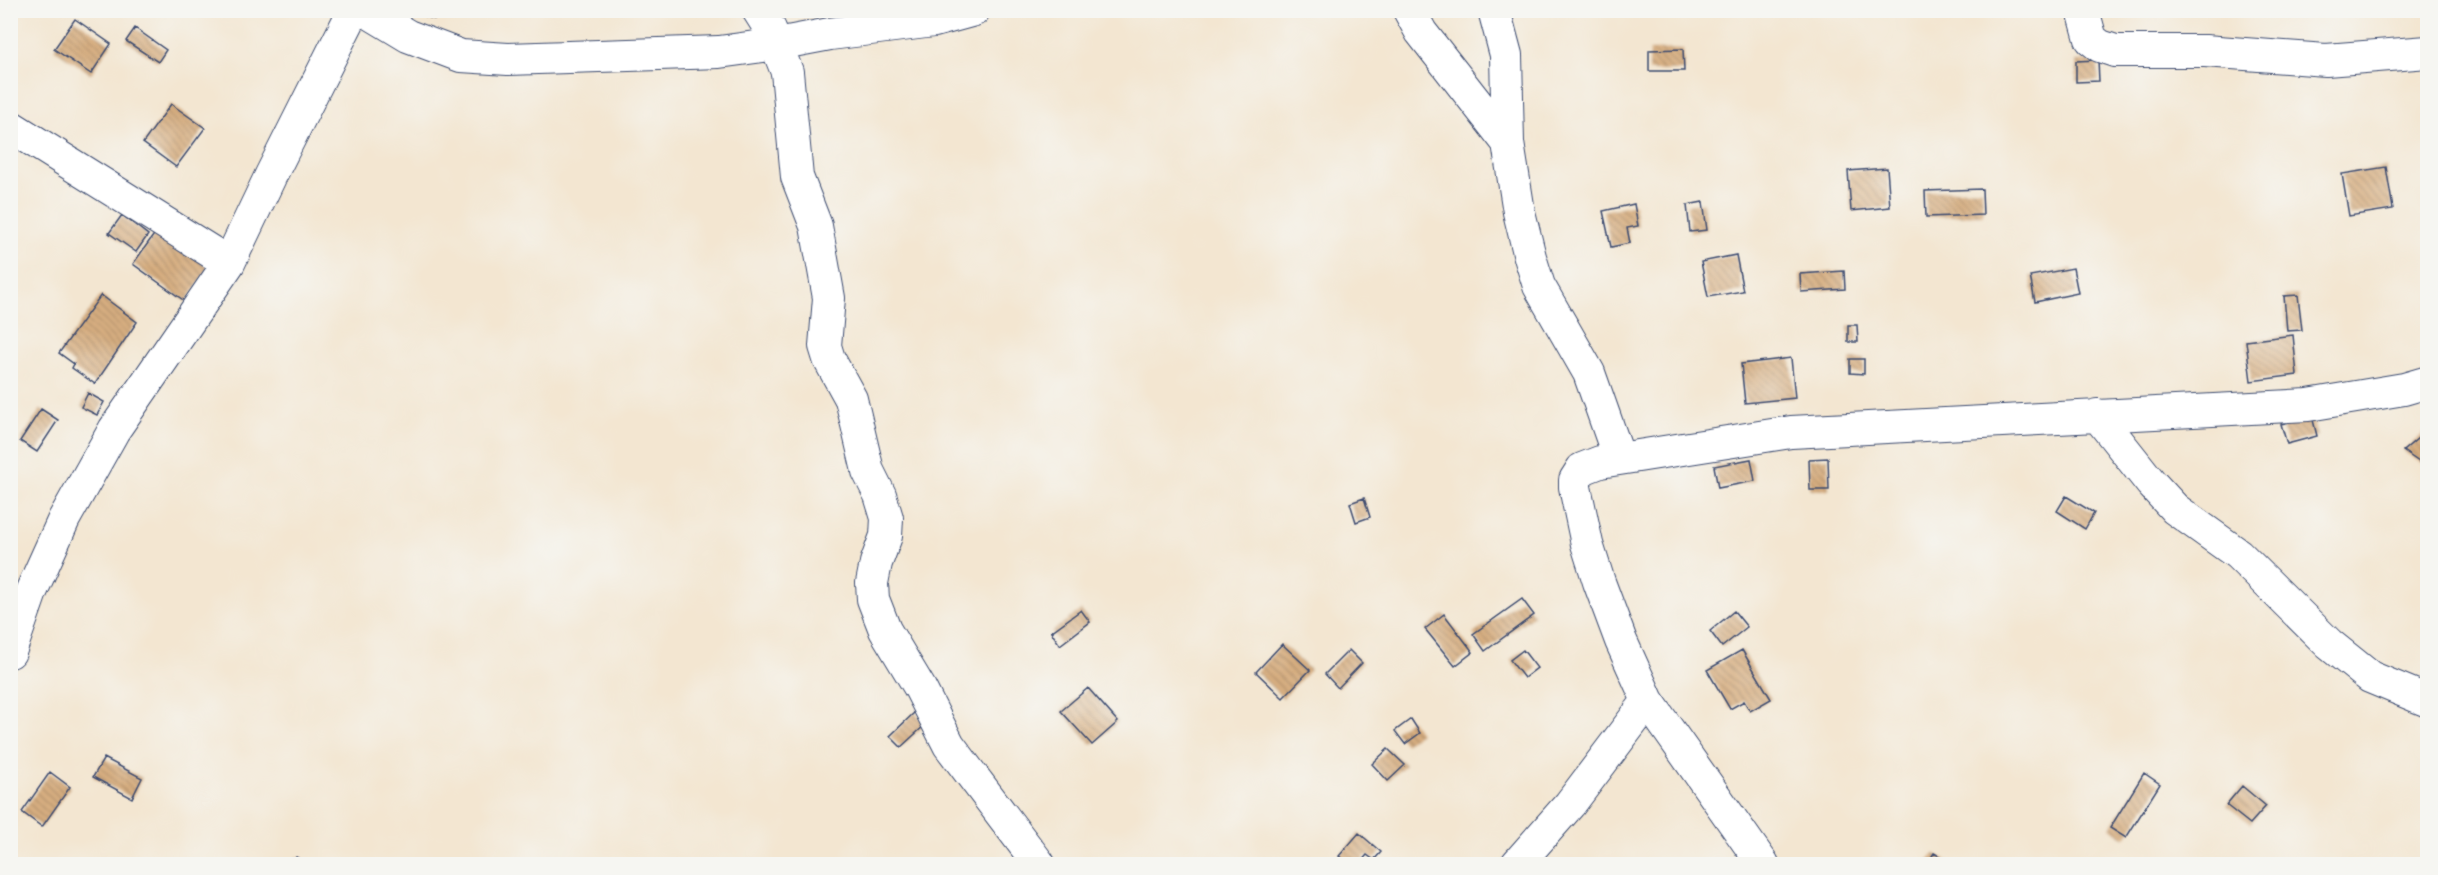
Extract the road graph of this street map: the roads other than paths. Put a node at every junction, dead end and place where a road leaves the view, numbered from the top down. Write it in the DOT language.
graph roads {
  1 [pos="354,10"];
  2 [pos="364,10"];
  3 [pos="758,10"];
  4 [pos="974,10"];
  5 [pos="1409,10"];
  6 [pos="1494,10"];
  7 [pos="2084,10"];
  8 [pos="777,44"];
  9 [pos="2427,52"];
  10 [pos="10,126"];
  11 [pos="1508,143"];
  12 [pos="229,263"];
  13 [pos="2427,382"];
  14 [pos="2097,416"];
  15 [pos="1619,458"];
  16 [pos="10,652"];
  17 [pos="1648,701"];
  18 [pos="2427,701"];
  19 [pos="1039,864"];
  20 [pos="1517,864"];
  21 [pos="1763,864"];
  1 -- 12 [label="street"];
  2 -- 8 [label="street"];
  3 -- 8 [label="street"];
  4 -- 8 [label="street"];
  5 -- 11 [label="street"];
  6 -- 11 [label="street"];
  7 -- 9 [label="street"];
  8 -- 19 [label="street"];
  10 -- 12 [label="street"];
  11 -- 15 [label="street"];
  12 -- 16 [label="street"];
  13 -- 14 [label="street"];
  14 -- 15 [label="street"];
  14 -- 18 [label="street"];
  15 -- 17 [label="street"];
  17 -- 20 [label="street"];
  17 -- 21 [label="street"];
}
